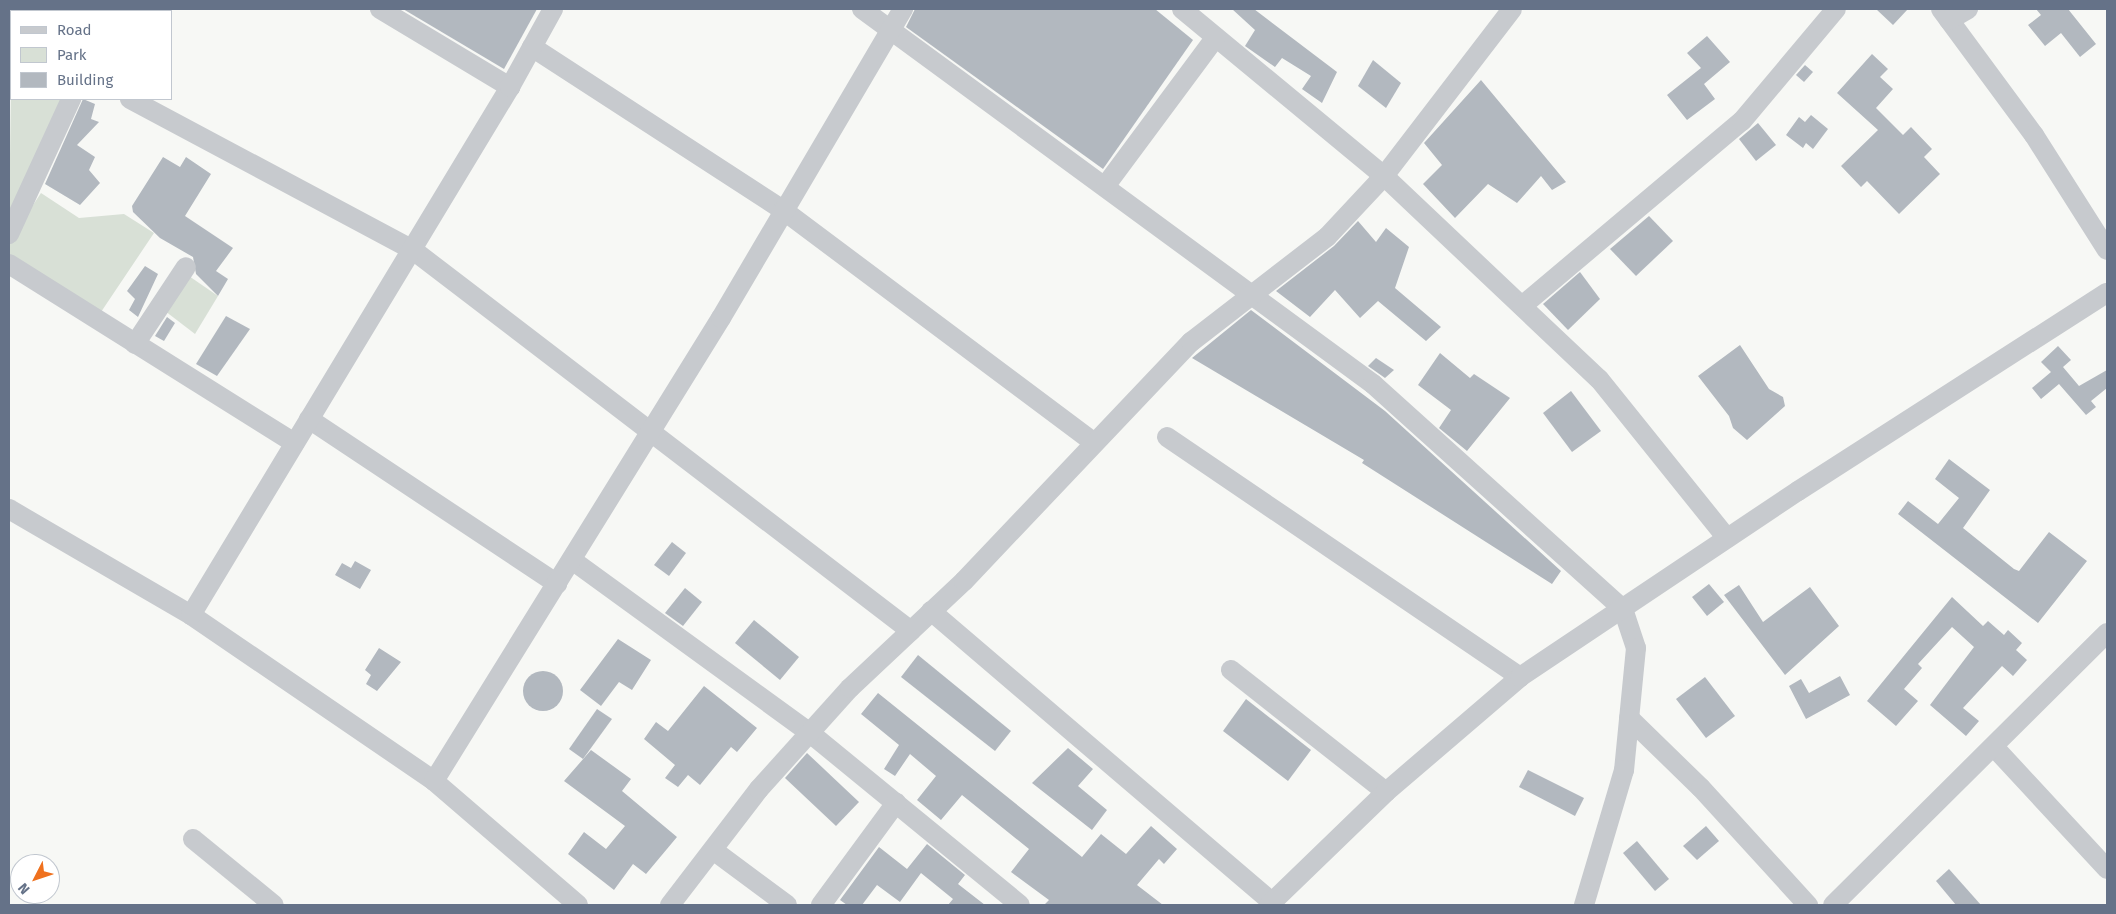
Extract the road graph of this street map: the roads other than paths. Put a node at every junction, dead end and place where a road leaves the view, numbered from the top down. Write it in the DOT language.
graph roads {
  1 [pos="380,9"];
  2 [pos="553,9"];
  3 [pos="862,9"];
  4 [pos="903,9"];
  5 [pos="1182,9"];
  6 [pos="1512,9"];
  7 [pos="1836,9"];
  8 [pos="1968,9"];
  9 [pos="1945,14"];
  10 [pos="890,28"];
  11 [pos="1216,37"];
  12 [pos="532,47"];
  13 [pos="510,87"];
  14 [pos="71,100"];
  15 [pos="132,100"];
  16 [pos="1384,176"];
  17 [pos="1106,185"];
  18 [pos="783,210"];
  19 [pos="9,234"];
  20 [pos="413,250"];
  21 [pos="2107,250"];
  22 [pos="9,264"];
  23 [pos="186,267"];
  24 [pos="1252,292"];
  25 [pos="2107,293"];
  26 [pos="1522,306"];
  27 [pos="135,344"];
  28 [pos="309,419"];
  29 [pos="652,429"];
  30 [pos="1168,437"];
  31 [pos="1093,442"];
  32 [pos="294,443"];
  33 [pos="9,508"];
  34 [pos="1728,538"];
  35 [pos="572,560"];
  36 [pos="557,584"];
  37 [pos="1623,609"];
  38 [pos="932,611"];
  39 [pos="191,614"];
  40 [pos="911,630"];
  41 [pos="2107,633"];
  42 [pos="1231,670"];
  43 [pos="1520,677"];
  44 [pos="1629,718"];
  45 [pos="810,733"];
  46 [pos="1995,748"];
  47 [pos="434,782"];
  48 [pos="1386,792"];
  49 [pos="896,803"];
  50 [pos="193,839"];
  51 [pos="712,850"];
  52 [pos="2107,869"];
  53 [pos="1015,904"];
  54 [pos="1271,904"];
  55 [pos="274,905"];
  56 [pos="578,905"];
  57 [pos="670,905"];
  58 [pos="787,905"];
  59 [pos="821,905"];
  60 [pos="1584,905"];
  61 [pos="1808,905"];
  62 [pos="1833,905"];
  1 -- 13 [label="street"];
  2 -- 12 [label="street"];
  3 -- 10 [label="street"];
  4 -- 10 [label="street"];
  5 -- 11 [label="street"];
  6 -- 16 [label="street"];
  7 -- 26 [label="street"];
  8 -- 9 [label="street"];
  9 -- 21 [label="street"];
  10 -- 17 [label="street"];
  10 -- 18 [label="street"];
  11 -- 16 [label="street"];
  11 -- 17 [label="street"];
  12 -- 13 [label="street"];
  12 -- 18 [label="street"];
  13 -- 20 [label="street"];
  14 -- 19 [label="street"];
  15 -- 20 [label="street"];
  16 -- 24 [label="street"];
  16 -- 26 [label="street"];
  17 -- 24 [label="street"];
  18 -- 29 [label="street"];
  18 -- 31 [label="street"];
  20 -- 28 [label="street"];
  20 -- 29 [label="street"];
  22 -- 27 [label="street"];
  23 -- 27 [label="street"];
  24 -- 31 [label="street"];
  24 -- 37 [label="street"];
  25 -- 34 [label="street"];
  26 -- 34 [label="street"];
  27 -- 32 [label="street"];
  28 -- 32 [label="street"];
  28 -- 36 [label="street"];
  29 -- 35 [label="street"];
  29 -- 40 [label="street"];
  30 -- 43 [label="street"];
  31 -- 38 [label="street"];
  32 -- 39 [label="street"];
  33 -- 39 [label="street"];
  34 -- 37 [label="street"];
  35 -- 36 [label="street"];
  35 -- 45 [label="street"];
  36 -- 47 [label="street"];
  37 -- 43 [label="street"];
  37 -- 44 [label="street"];
  38 -- 40 [label="street"];
  38 -- 54 [label="street"];
  39 -- 47 [label="street"];
  40 -- 45 [label="street"];
  41 -- 46 [label="street"];
  42 -- 48 [label="street"];
  43 -- 48 [label="street"];
  44 -- 60 [label="street"];
  44 -- 61 [label="street"];
  45 -- 49 [label="street"];
  45 -- 51 [label="street"];
  46 -- 52 [label="street"];
  46 -- 62 [label="street"];
  47 -- 56 [label="street"];
  48 -- 54 [label="street"];
  49 -- 53 [label="street"];
  49 -- 59 [label="street"];
  50 -- 55 [label="street"];
  51 -- 57 [label="street"];
  51 -- 58 [label="street"];
}
